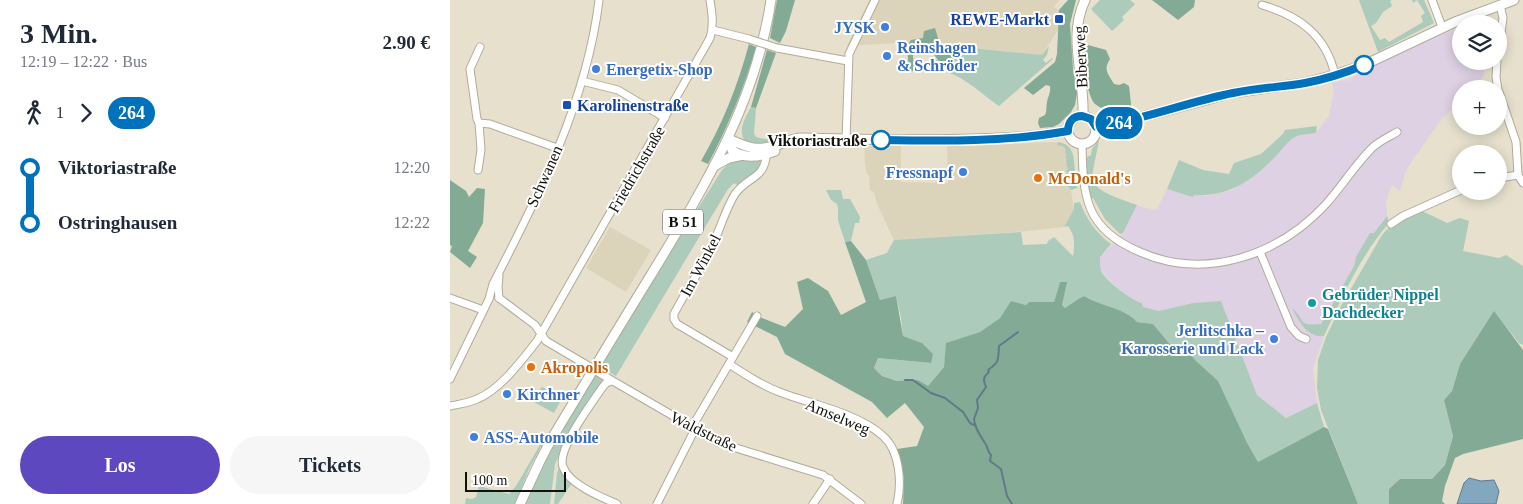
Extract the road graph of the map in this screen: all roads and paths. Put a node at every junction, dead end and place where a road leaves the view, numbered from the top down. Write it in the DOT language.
graph roads {
  1 [pos="599,0"];
  2 [pos="710,0"];
  3 [pos="771,0"];
  4 [pos="875,0"];
  5 [pos="1084,0"];
  6 [pos="1432,0"];
  7 [pos="1514,0"];
  8 [pos="1262,5"];
  9 [pos="1500,5"];
  10 [pos="1502,15"];
  11 [pos="1442,27"];
  12 [pos="713,30"];
  13 [pos="480,46"];
  14 [pos="848,62"];
  15 [pos="1336,76"];
  16 [pos="582,81"];
  17 [pos="1082,116"];
  18 [pos="1507,116"];
  19 [pos="665,118"];
  20 [pos="479,124"];
  21 [pos="1096,127"];
  22 [pos="1068,131"];
  23 [pos="1397,132"];
  24 [pos="729,139"];
  25 [pos="846,140"];
  26 [pos="1082,144"];
  27 [pos="557,148"];
  28 [pos="767,151"];
  29 [pos="744,155"];
  30 [pos="716,165"];
  31 [pos="478,170"];
  32 [pos="1518,175"];
  33 [pos="1507,177"];
  34 [pos="1523,183"];
  35 [pos="1452,194"];
  36 [pos="1391,224"];
  37 [pos="1260,252"];
  38 [pos="500,270"];
  39 [pos="450,298"];
  40 [pos="499,298"];
  41 [pos="489,299"];
  42 [pos="483,310"];
  43 [pos="757,316"];
  44 [pos="540,333"];
  45 [pos="1306,339"];
  46 [pos="731,360"];
  47 [pos="450,379"];
  48 [pos="609,379"];
  49 [pos="450,406"];
  50 [pos="694,428"];
  51 [pos="830,479"];
  52 [pos="520,504"];
  53 [pos="617,504"];
  54 [pos="656,504"];
  55 [pos="813,504"];
  56 [pos="861,504"];
  57 [pos="897,504"];
  1 -- 16 [label="street, Schwanen"];
  2 -- 12 [label="street"];
  3 -- 24 [label="main road, B 51"];
  4 -- 14 [label="street"];
  5 -- 17 [label="main road, Biberweg"];
  6 -- 11 [label="street"];
  7 -- 9 [label="main road"];
  8 -- 15 [label="street"];
  9 -- 10 [label="street"];
  9 -- 11 [label="main road"];
  11 -- 15 [label="main road"];
  12 -- 14 [label="street, bridge"];
  12 -- 19 [label="street, Friedrichstraße"];
  13 -- 20 [label="street"];
  14 -- 25 [label="street"];
  15 -- 21 [label="main road"];
  16 -- 19 [label="street"];
  16 -- 27 [label="street, Schwanen"];
  17 -- 21 [label="main road"];
  17 -- 22 [label="main road"];
  18 -- 32 [label="street"];
  19 -- 44 [label="street, Friedrichstraße"];
  20 -- 27 [label="street"];
  20 -- 31 [label="street"];
  21 -- 26 [label="main road"];
  22 -- 25 [label="main road"];
  22 -- 26 [label="main road"];
  23 -- 37 [label="street"];
  24 -- 28 [label="main road"];
  24 -- 29 [label="main road"];
  24 -- 30 [label="main road, B 51"];
  25 -- 28 [label="main road"];
  26 -- 37 [label="street"];
  27 -- 38 [label="street, Schwanen"];
  28 -- 29 [label="main road"];
  28 -- 46 [label="street, Im Winkel"];
  29 -- 30 [label="main road"];
  30 -- 52 [label="main road, B 51"];
  32 -- 33 [label="street"];
  32 -- 34 [label="street"];
  35 -- 36 [label="street"];
  37 -- 45 [label="street"];
  38 -- 40 [label="street, Schwanen"];
  38 -- 41 [label="street, Schwanen"];
  39 -- 42 [label="street"];
  40 -- 41 [label="street"];
  40 -- 44 [label="street, Waldstraße"];
  41 -- 42 [label="street, Schwanen"];
  42 -- 47 [label="street, Schwanen"];
  43 -- 46 [label="street"];
  44 -- 48 [label="street, Waldstraße, bridge"];
  44 -- 49 [label="street, Friedrichstraße"];
  46 -- 50 [label="street"];
  46 -- 57 [label="street, Amselweg"];
  48 -- 50 [label="street, Waldstraße"];
  48 -- 53 [label="street"];
  50 -- 51 [label="street, Waldstraße"];
  50 -- 54 [label="street"];
  51 -- 55 [label="street"];
  51 -- 56 [label="street"];
}
